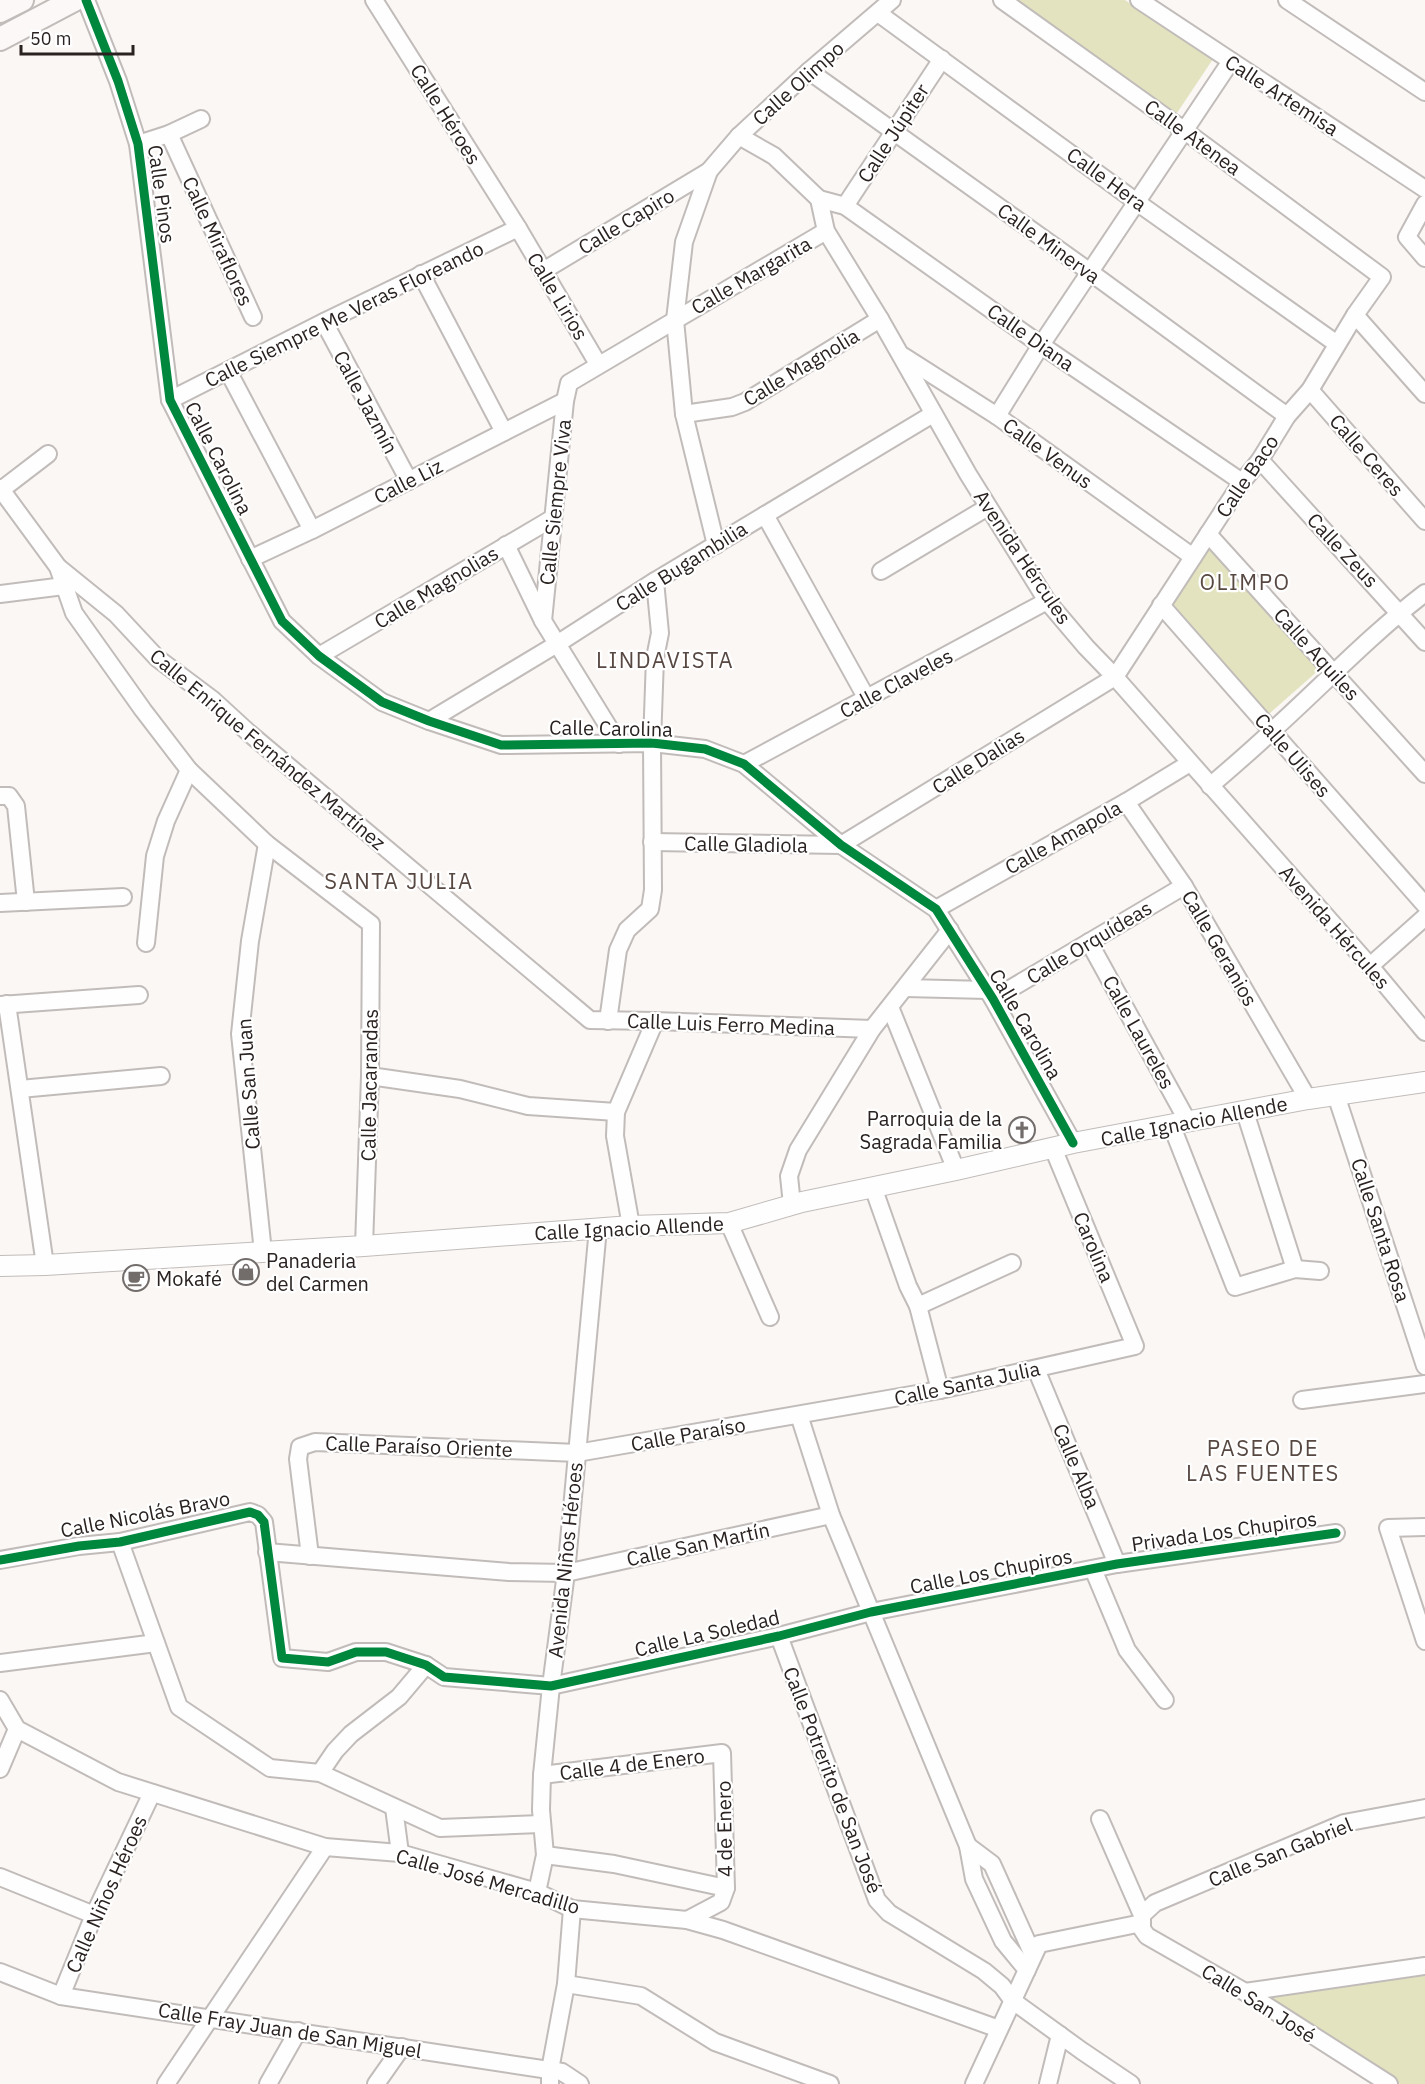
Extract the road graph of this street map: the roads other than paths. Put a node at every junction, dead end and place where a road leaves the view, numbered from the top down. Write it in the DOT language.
graph roads {
  1 [pos="22,0"];
  2 [pos="74,0"];
  3 [pos="86,0"];
  4 [pos="374,0"];
  5 [pos="892,0"];
  6 [pos="1002,0"];
  7 [pos="1138,0"];
  8 [pos="1287,0"];
  9 [pos="0,11"];
  10 [pos="878,13"];
  11 [pos="0,39"];
  12 [pos="942,59"];
  13 [pos="1231,61"];
  14 [pos="809,71"];
  15 [pos="1425,92"];
  16 [pos="201,119"];
  17 [pos="1185,131"];
  18 [pos="893,132"];
  19 [pos="169,134"];
  20 [pos="739,136"];
  21 [pos="138,144"];
  22 [pos="709,171"];
  23 [pos="1425,189"];
  24 [pos="819,199"];
  25 [pos="1138,202"];
  26 [pos="1425,204"];
  27 [pos="845,206"];
  28 [pos="518,228"];
  29 [pos="826,231"];
  30 [pos="1425,258"];
  31 [pos="543,271"];
  32 [pos="1090,272"];
  33 [pos="422,274"];
  34 [pos="1382,277"];
  35 [pos="1355,315"];
  36 [pos="253,317"];
  37 [pos="880,319"];
  38 [pos="675,320"];
  39 [pos="324,322"];
  40 [pos="1337,344"];
  41 [pos="1041,345"];
  42 [pos="900,354"];
  43 [pos="598,364"];
  44 [pos="228,371"];
  45 [pos="1310,390"];
  46 [pos="1425,394"];
  47 [pos="170,400"];
  48 [pos="565,401"];
  49 [pos="684,414"];
  50 [pos="933,414"];
  51 [pos="998,416"];
  52 [pos="1287,416"];
  53 [pos="504,432"];
  54 [pos="48,454"];
  55 [pos="1260,460"];
  56 [pos="409,481"];
  57 [pos="1242,482"];
  58 [pos="1,489"];
  59 [pos="988,507"];
  60 [pos="765,515"];
  61 [pos="553,519"];
  62 [pos="1425,521"];
  63 [pos="312,530"];
  64 [pos="1208,534"];
  65 [pos="716,544"];
  66 [pos="506,545"];
  67 [pos="1193,557"];
  68 [pos="250,559"];
  69 [pos="58,567"];
  70 [pos="880,571"];
  71 [pos="656,581"];
  72 [pos="64,586"];
  73 [pos="1425,593"];
  74 [pos="0,594"];
  75 [pos="1047,601"];
  76 [pos="1161,605"];
  77 [pos="1400,612"];
  78 [pos="543,621"];
  79 [pos="1425,642"];
  80 [pos="557,644"];
  81 [pos="319,656"];
  82 [pos="1333,672"];
  83 [pos="1115,677"];
  84 [pos="867,699"];
  85 [pos="429,721"];
  86 [pos="1272,731"];
  87 [pos="652,743"];
  88 [pos="619,744"];
  89 [pos="1190,763"];
  90 [pos="744,764"];
  91 [pos="189,770"];
  92 [pos="1425,774"];
  93 [pos="1210,786"];
  94 [pos="0,796"];
  95 [pos="1126,802"];
  96 [pos="652,842"];
  97 [pos="267,844"];
  98 [pos="841,845"];
  99 [pos="1184,886"];
  100 [pos="123,897"];
  101 [pos="26,902"];
  102 [pos="0,903"];
  103 [pos="1425,905"];
  104 [pos="936,909"];
  105 [pos="1425,917"];
  106 [pos="950,930"];
  107 [pos="1089,942"];
  108 [pos="146,943"];
  109 [pos="1370,966"];
  110 [pos="905,988"];
  111 [pos="139,994"];
  112 [pos="990,994"];
  113 [pos="4,1005"];
  114 [pos="890,1007"];
  115 [pos="590,1020"];
  116 [pos="608,1021"];
  117 [pos="655,1021"];
  118 [pos="872,1029"];
  119 [pos="1425,1032"];
  120 [pos="161,1076"];
  121 [pos="370,1076"];
  122 [pos="1425,1082"];
  123 [pos="20,1089"];
  124 [pos="1336,1095"];
  125 [pos="1308,1099"];
  126 [pos="616,1112"];
  127 [pos="1245,1112"];
  128 [pos="1180,1123"];
  129 [pos="1073,1143"];
  130 [pos="1053,1148"];
  131 [pos="956,1170"];
  132 [pos="873,1187"];
  133 [pos="792,1205"];
  134 [pos="729,1223"];
  135 [pos="631,1226"];
  136 [pos="598,1228"];
  137 [pos="364,1246"];
  138 [pos="263,1252"];
  139 [pos="1012,1263"];
  140 [pos="45,1265"];
  141 [pos="0,1266"];
  142 [pos="1295,1269"];
  143 [pos="1320,1271"];
  144 [pos="918,1306"];
  145 [pos="770,1317"];
  146 [pos="1135,1346"];
  147 [pos="1425,1366"];
  148 [pos="1036,1369"];
  149 [pos="1425,1384"];
  150 [pos="940,1390"];
  151 [pos="1302,1400"];
  152 [pos="799,1415"];
  153 [pos="576,1453"];
  154 [pos="831,1515"];
  155 [pos="1425,1527"];
  156 [pos="1336,1533"];
  157 [pos="120,1542"];
  158 [pos="267,1552"];
  159 [pos="310,1556"];
  160 [pos="0,1560"];
  161 [pos="1117,1564"];
  162 [pos="1093,1569"];
  163 [pos="566,1573"];
  164 [pos="871,1612"];
  165 [pos="779,1636"];
  166 [pos="1425,1641"];
  167 [pos="156,1643"];
  168 [pos="282,1658"];
  169 [pos="0,1663"];
  170 [pos="426,1665"];
  171 [pos="551,1686"];
  172 [pos="0,1700"];
  173 [pos="1165,1700"];
  174 [pos="17,1729"];
  175 [pos="722,1753"];
  176 [pos="0,1768"];
  177 [pos="320,1773"];
  178 [pos="542,1774"];
  179 [pos="152,1793"];
  180 [pos="394,1808"];
  181 [pos="1425,1808"];
  182 [pos="1100,1819"];
  183 [pos="541,1824"];
  184 [pos="325,1847"];
  185 [pos="400,1853"];
  186 [pos="545,1855"];
  187 [pos="0,1877"];
  188 [pos="726,1888"];
  189 [pos="537,1892"];
  190 [pos="572,1909"];
  191 [pos="94,1915"];
  192 [pos="1142,1919"];
  193 [pos="687,1920"];
  194 [pos="1030,1963"];
  195 [pos="1425,1966"];
  196 [pos="0,1972"];
  197 [pos="566,1984"];
  198 [pos="1245,1992"];
  199 [pos="61,1996"];
  200 [pos="1012,2001"];
  201 [pos="209,2017"];
  202 [pos="999,2029"];
  203 [pos="298,2031"];
  204 [pos="1060,2035"];
  205 [pos="402,2047"];
  206 [pos="550,2077"];
  207 [pos="166,2084"];
  208 [pos="268,2084"];
  209 [pos="376,2084"];
  210 [pos="580,2084"];
  211 [pos="830,2084"];
  212 [pos="974,2084"];
  213 [pos="1048,2084"];
  214 [pos="1131,2084"];
  215 [pos="1389,2084"];
  1 -- 9 [label="main road"];
  2 -- 11 [label="main road"];
  3 -- 21 [label="street, Calle Pinos"];
  4 -- 28 [label="street, Calle Héroes"];
  5 -- 10 [label="street, Calle Olimpo"];
  6 -- 17 [label="street, Calle Atenea"];
  7 -- 13 [label="street, Calle Artemisa"];
  8 -- 15 [label="street"];
  10 -- 12 [label="street, Calle Hera"];
  10 -- 14 [label="street, Calle Olimpo"];
  12 -- 18 [label="street, Calle Júpiter"];
  12 -- 25 [label="street, Calle Hera"];
  13 -- 17 [label="street"];
  13 -- 23 [label="street, Calle Artemisa"];
  14 -- 18 [label="street, Calle Minerva"];
  14 -- 20 [label="street, Calle Olimpo"];
  16 -- 19 [label="street"];
  17 -- 25 [label="street"];
  17 -- 34 [label="street, Calle Atenea"];
  18 -- 27 [label="street, Calle Júpiter"];
  18 -- 32 [label="street, Calle Minerva"];
  19 -- 21 [label="street"];
  19 -- 36 [label="street, Calle Miraflores"];
  20 -- 22 [label="street, Calle Olimpo"];
  20 -- 24 [label="street"];
  21 -- 47 [label="street, Calle Pinos"];
  22 -- 31 [label="street, Calle Capiro"];
  22 -- 38 [label="street"];
  24 -- 27 [label="street, Calle Diana"];
  24 -- 29 [label="street, Avenida Hércules"];
  25 -- 32 [label="street"];
  25 -- 40 [label="street, Calle Hera"];
  26 -- 30 [label="street"];
  27 -- 41 [label="street, Calle Diana"];
  28 -- 31 [label="street, Calle Lirios"];
  28 -- 33 [label="street, Calle Siempre Me Veras Floreando"];
  29 -- 37 [label="street, Avenida Hércules"];
  29 -- 38 [label="street, Calle Margarita"];
  31 -- 43 [label="street, Calle Lirios"];
  32 -- 41 [label="street"];
  32 -- 52 [label="street, Calle Minerva"];
  33 -- 39 [label="street, Calle Siempre Me Veras Floreando"];
  33 -- 53 [label="street"];
  34 -- 35 [label="street, Calle Baco"];
  35 -- 40 [label="street, Calle Baco"];
  35 -- 46 [label="street"];
  37 -- 42 [label="street, Avenida Hércules"];
  37 -- 49 [label="street, Calle Magnolia"];
  38 -- 43 [label="street"];
  38 -- 49 [label="street"];
  39 -- 44 [label="street, Calle Siempre Me Veras Floreando"];
  39 -- 56 [label="street, Calle Jazmín"];
  40 -- 45 [label="street, Calle Baco"];
  41 -- 51 [label="street"];
  41 -- 57 [label="street, Calle Diana"];
  42 -- 50 [label="street, Avenida Hércules"];
  42 -- 51 [label="street, Calle Venus"];
  43 -- 48 [label="street, Calle Siempre Viva"];
  44 -- 47 [label="street, Calle Siempre Me Veras Floreando"];
  44 -- 63 [label="street"];
  45 -- 52 [label="street, Calle Baco"];
  45 -- 62 [label="street, Calle Ceres"];
  47 -- 68 [label="street, Calle Carolina"];
  48 -- 53 [label="street, Calle Liz"];
  48 -- 61 [label="street, Calle Siempre Viva"];
  49 -- 65 [label="street"];
  50 -- 59 [label="street, Avenida Hércules"];
  50 -- 60 [label="street, Calle Bugambilia"];
  51 -- 67 [label="street, Calle Venus"];
  52 -- 55 [label="street, Calle Baco"];
  53 -- 56 [label="street, Calle Liz"];
  54 -- 58 [label="street"];
  55 -- 57 [label="street, Calle Baco"];
  55 -- 77 [label="street, Calle Zeus"];
  56 -- 63 [label="street, Calle Liz"];
  57 -- 64 [label="street, Calle Baco"];
  58 -- 69 [label="street"];
  59 -- 70 [label="street"];
  59 -- 75 [label="street, Avenida Hércules"];
  60 -- 65 [label="street, Calle Bugambilia"];
  60 -- 84 [label="street"];
  61 -- 66 [label="street, Calle Magnolias"];
  61 -- 78 [label="street, Calle Siempre Viva"];
  63 -- 68 [label="street, Calle Liz"];
  64 -- 67 [label="street, Calle Baco"];
  64 -- 82 [label="street, Calle Aquiles"];
  65 -- 71 [label="street, Calle Bugambilia"];
  66 -- 78 [label="street"];
  66 -- 81 [label="street, Calle Magnolias"];
  67 -- 76 [label="street, Calle Baco"];
  68 -- 81 [label="street, Calle Carolina"];
  69 -- 72 [label="street"];
  69 -- 115 [label="street, Calle Enrique Fernández Martínez"];
  71 -- 80 [label="street, Calle Bugambilia"];
  71 -- 87 [label="street"];
  72 -- 74 [label="street"];
  72 -- 91 [label="street"];
  73 -- 77 [label="street"];
  75 -- 83 [label="street, Avenida Hércules"];
  75 -- 84 [label="street, Calle Claveles"];
  76 -- 83 [label="street, Calle Baco"];
  76 -- 86 [label="street, Calle Ulises"];
  77 -- 79 [label="street, Calle Zeus"];
  77 -- 82 [label="street"];
  78 -- 80 [label="street"];
  80 -- 85 [label="street, Calle Bugambilia"];
  80 -- 88 [label="street"];
  81 -- 85 [label="street, Calle Carolina"];
  82 -- 86 [label="street"];
  82 -- 92 [label="street, Calle Aquiles"];
  83 -- 89 [label="street, Avenida Hércules"];
  83 -- 98 [label="street, Calle Dalias"];
  84 -- 90 [label="street, Calle Claveles"];
  85 -- 88 [label="street, Calle Carolina"];
  86 -- 93 [label="street"];
  86 -- 103 [label="street, Calle Ulises"];
  87 -- 88 [label="street, Calle Carolina"];
  87 -- 90 [label="street, Calle Carolina"];
  87 -- 96 [label="street"];
  89 -- 93 [label="street, Avenida Hércules"];
  89 -- 95 [label="street, Calle Amapola"];
  90 -- 98 [label="street, Calle Carolina"];
  91 -- 97 [label="street"];
  91 -- 108 [label="street"];
  93 -- 109 [label="street, Avenida Hércules"];
  94 -- 101 [label="street"];
  95 -- 99 [label="street, Calle Geranios"];
  95 -- 104 [label="street, Calle Amapola"];
  96 -- 98 [label="street, Calle Gladiola"];
  96 -- 116 [label="street"];
  97 -- 121 [label="street, Calle Jacarandas"];
  97 -- 138 [label="street, Calle San Juan"];
  98 -- 104 [label="street, Calle Carolina"];
  99 -- 107 [label="street, Calle Orquídeas"];
  99 -- 125 [label="street, Calle Geranios"];
  100 -- 101 [label="street"];
  101 -- 102 [label="street"];
  104 -- 106 [label="street, Calle Carolina"];
  105 -- 109 [label="street"];
  106 -- 110 [label="street"];
  106 -- 112 [label="street, Calle Carolina"];
  107 -- 112 [label="street, Calle Orquídeas"];
  107 -- 128 [label="street, Calle Laureles"];
  109 -- 119 [label="street, Avenida Hércules"];
  110 -- 112 [label="street"];
  110 -- 114 [label="street"];
  111 -- 113 [label="street"];
  112 -- 129 [label="street, Calle Carolina"];
  113 -- 123 [label="street"];
  114 -- 118 [label="street"];
  114 -- 131 [label="street"];
  115 -- 116 [label="street, Calle Luis Ferro Medina"];
  116 -- 117 [label="street, Calle Luis Ferro Medina"];
  117 -- 118 [label="street, Calle Luis Ferro Medina"];
  117 -- 126 [label="street"];
  118 -- 133 [label="street"];
  120 -- 123 [label="street"];
  121 -- 126 [label="street"];
  121 -- 137 [label="street, Calle Jacarandas"];
  122 -- 124 [label="street, Calle Ignacio Allende"];
  123 -- 140 [label="street"];
  124 -- 125 [label="street, Calle Ignacio Allende"];
  124 -- 147 [label="street, Calle Santa Rosa"];
  125 -- 127 [label="street, Calle Ignacio Allende"];
  126 -- 135 [label="street"];
  127 -- 128 [label="street, Calle Ignacio Allende"];
  127 -- 142 [label="street"];
  128 -- 129 [label="street, Calle Ignacio Allende"];
  128 -- 142 [label="street, Calle Laureles"];
  129 -- 130 [label="street, Calle Ignacio Allende"];
  130 -- 131 [label="street, Calle Ignacio Allende"];
  130 -- 146 [label="street, Carolina"];
  131 -- 132 [label="street, Calle Ignacio Allende"];
  132 -- 133 [label="street, Calle Ignacio Allende"];
  132 -- 144 [label="street"];
  133 -- 134 [label="street, Calle Ignacio Allende"];
  134 -- 135 [label="street, Calle Ignacio Allende"];
  134 -- 145 [label="street"];
  135 -- 136 [label="street, Calle Ignacio Allende"];
  136 -- 137 [label="street, Calle Ignacio Allende"];
  136 -- 153 [label="street, Avenida Niños Héroes"];
  137 -- 138 [label="street, Calle Ignacio Allende"];
  138 -- 140 [label="street, Calle Ignacio Allende"];
  139 -- 144 [label="street"];
  140 -- 141 [label="street, Calle Ignacio Allende"];
  142 -- 143 [label="street"];
  144 -- 150 [label="street"];
  146 -- 148 [label="street, Calle Santa Julia"];
  148 -- 150 [label="street, Calle Santa Julia"];
  148 -- 161 [label="street, Calle Alba"];
  149 -- 151 [label="street"];
  150 -- 152 [label="street, Calle Santa Julia"];
  152 -- 153 [label="street, Calle Paraíso"];
  152 -- 154 [label="street"];
  153 -- 159 [label="street, Calle Paraíso Oriente"];
  153 -- 163 [label="street, Avenida Niños Héroes"];
  154 -- 163 [label="street, Calle San Martín"];
  154 -- 164 [label="street"];
  155 -- 166 [label="street"];
  156 -- 161 [label="street, Privada Los Chupiros"];
  157 -- 158 [label="street, Calle Nicolás Bravo"];
  157 -- 160 [label="street, Calle Nicolás Bravo"];
  157 -- 167 [label="street"];
  158 -- 159 [label="street"];
  158 -- 168 [label="street, Calle Nicolás Bravo"];
  159 -- 163 [label="street"];
  161 -- 162 [label="street, Calle Los Chupiros"];
  162 -- 164 [label="street, Calle Los Chupiros"];
  162 -- 173 [label="street"];
  163 -- 171 [label="street, Avenida Niños Héroes"];
  164 -- 165 [label="street, Calle La Soledad"];
  164 -- 194 [label="street"];
  165 -- 171 [label="street, Calle La Soledad"];
  165 -- 200 [label="street, Calle Potrerito de San José"];
  167 -- 169 [label="street"];
  167 -- 177 [label="street"];
  168 -- 170 [label="street, Calle La Soledad"];
  170 -- 171 [label="street, Calle La Soledad"];
  170 -- 177 [label="street"];
  171 -- 178 [label="street, Avenida Niños Héroes"];
  172 -- 174 [label="street"];
  174 -- 176 [label="street"];
  174 -- 179 [label="street, Calle José Mercadillo"];
  175 -- 178 [label="street, Calle 4 de Enero"];
  175 -- 188 [label="street, 4 de Enero"];
  177 -- 180 [label="street"];
  178 -- 183 [label="street, Avenida Niños Héroes"];
  179 -- 184 [label="street, Calle José Mercadillo"];
  179 -- 191 [label="street, Calle Niños Héroes"];
  180 -- 183 [label="street"];
  180 -- 185 [label="street"];
  181 -- 192 [label="street, Calle San Gabriel"];
  182 -- 192 [label="street, Calle San José"];
  183 -- 186 [label="street, Avenida Niños Héroes"];
  184 -- 185 [label="street, Calle José Mercadillo"];
  184 -- 201 [label="street"];
  185 -- 189 [label="street, Calle José Mercadillo"];
  186 -- 188 [label="street"];
  186 -- 189 [label="street, Avenida Niños Héroes"];
  187 -- 191 [label="street"];
  188 -- 193 [label="street, 4 de Enero"];
  189 -- 190 [label="street, Calle José Mercadillo"];
  190 -- 193 [label="street, Calle José Mercadillo"];
  190 -- 197 [label="street"];
  191 -- 199 [label="street, Calle Niños Héroes"];
  192 -- 194 [label="street, Calle San Gabriel"];
  192 -- 198 [label="street, Calle San José"];
  193 -- 202 [label="street, Calle José Mercadillo"];
  194 -- 200 [label="street"];
  195 -- 198 [label="street"];
  196 -- 199 [label="street, Calle Fray Juan de San Miguel"];
  197 -- 206 [label="street"];
  197 -- 211 [label="street"];
  198 -- 215 [label="street, Calle San José"];
  199 -- 201 [label="street, Calle Fray Juan de San Miguel"];
  200 -- 202 [label="street"];
  200 -- 204 [label="street, Calle Potrerito de San José"];
  201 -- 203 [label="street, Calle Fray Juan de San Miguel"];
  201 -- 207 [label="street"];
  202 -- 212 [label="street"];
  203 -- 205 [label="street, Calle Fray Juan de San Miguel"];
  203 -- 208 [label="street"];
  204 -- 213 [label="street"];
  204 -- 214 [label="street, Calle Potrerito de San José"];
  205 -- 206 [label="street, Calle Fray Juan de San Miguel"];
  205 -- 209 [label="street"];
  206 -- 210 [label="street, Calle Fray Juan de San Miguel"];
}
